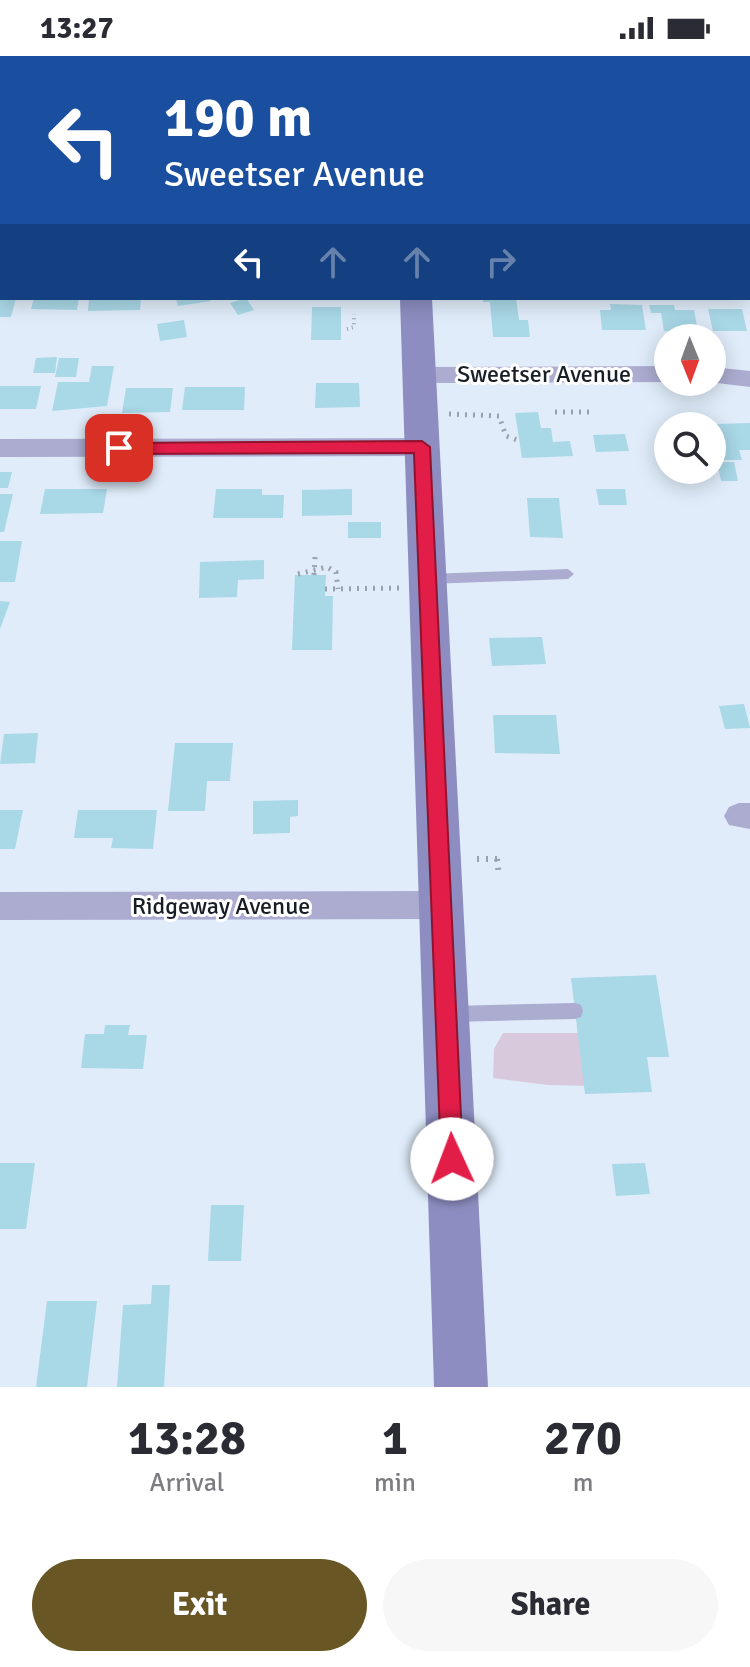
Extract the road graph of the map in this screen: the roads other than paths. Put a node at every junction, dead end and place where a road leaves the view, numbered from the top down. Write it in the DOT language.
graph roads {
  1 [pos="416,300"];
  2 [pos="654,374"];
  3 [pos="419,375"];
  4 [pos="726,376"];
  5 [pos="750,379"];
  6 [pos="422,447"];
  7 [pos="0,448"];
  8 [pos="568,574"];
  9 [pos="416,584"];
  10 [pos="442,905"];
  11 [pos="0,906"];
  12 [pos="575,1011"];
  13 [pos="446,1014"];
  14 [pos="461,1387"];
  1 -- 3 [label="street"];
  2 -- 3 [label="street, Sweetser Avenue"];
  3 -- 6 [label="street"];
  4 -- 5 [label="street"];
  6 -- 7 [label="street"];
  6 -- 9 [label="street"];
  8 -- 9 [label="lane"];
  9 -- 10 [label="street"];
  10 -- 11 [label="street, Ridgeway Avenue"];
  10 -- 13 [label="street"];
  12 -- 13 [label="lane"];
  13 -- 14 [label="street"];
}
